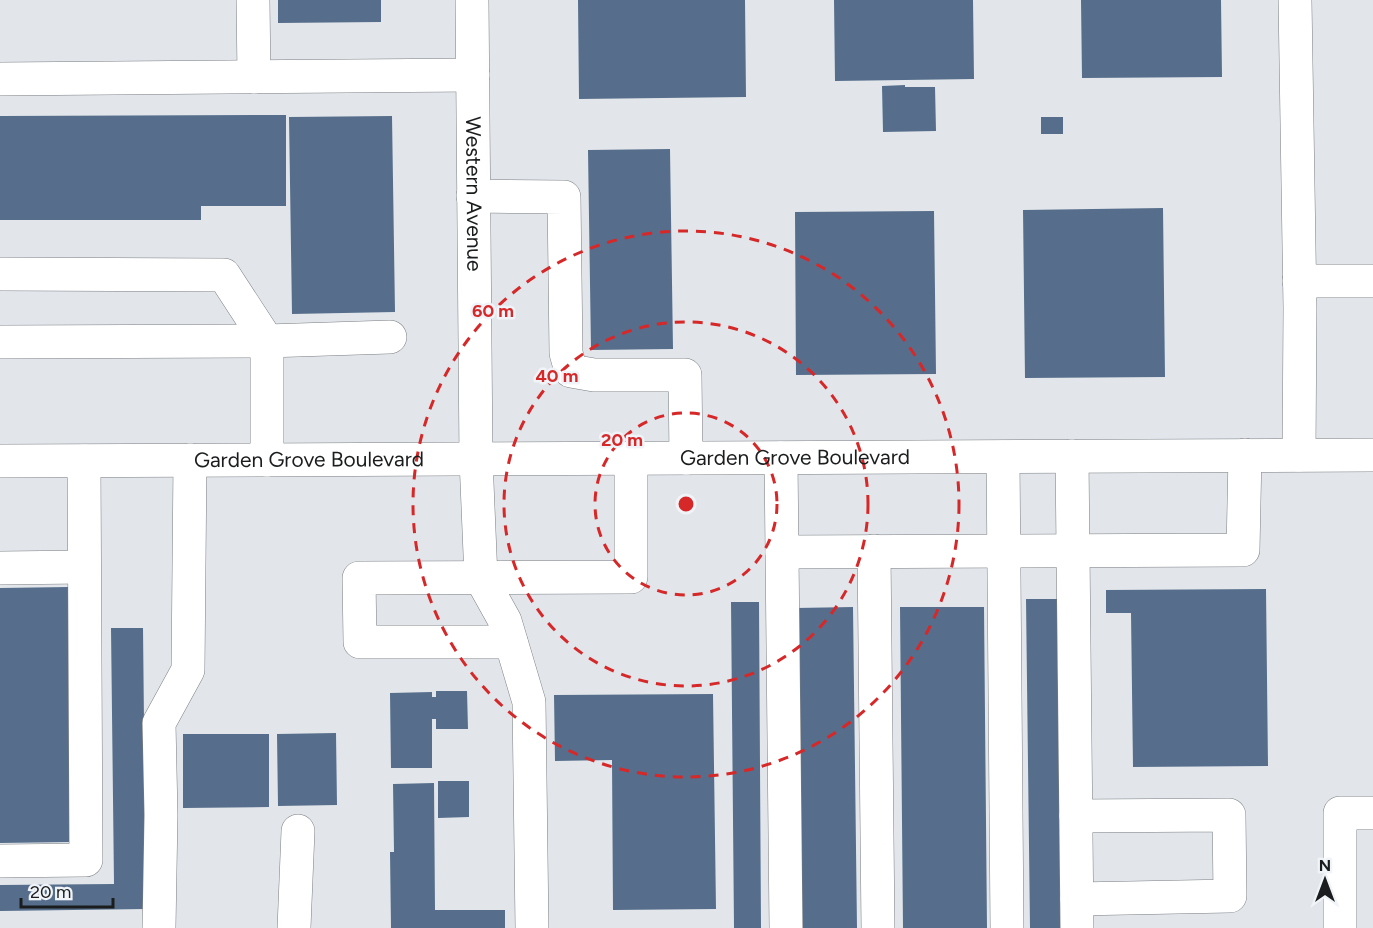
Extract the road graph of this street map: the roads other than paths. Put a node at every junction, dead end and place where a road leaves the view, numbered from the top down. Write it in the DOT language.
graph roads {
  1 [pos="253,0"];
  2 [pos="472,0"];
  3 [pos="1295,0"];
  4 [pos="472,75"];
  5 [pos="254,77"];
  6 [pos="0,79"];
  7 [pos="473,196"];
  8 [pos="0,274"];
  9 [pos="1299,281"];
  10 [pos="1373,281"];
  11 [pos="390,337"];
  12 [pos="267,341"];
  13 [pos="0,342"];
  14 [pos="1245,455"];
  15 [pos="1299,455"];
  16 [pos="1373,455"];
  17 [pos="1072,456"];
  18 [pos="1003,457"];
  19 [pos="686,458"];
  20 [pos="780,458"];
  21 [pos="476,459"];
  22 [pos="631,459"];
  23 [pos="190,460"];
  24 [pos="267,460"];
  25 [pos="0,461"];
  26 [pos="84,461"];
  27 [pos="1072,549"];
  28 [pos="1004,550"];
  29 [pos="874,551"];
  30 [pos="782,552"];
  31 [pos="84,567"];
  32 [pos="0,568"];
  33 [pos="481,578"];
  34 [pos="511,642"];
  35 [pos="1373,813"];
  36 [pos="1076,816"];
  37 [pos="298,831"];
  38 [pos="0,861"];
  39 [pos="1077,913"];
  40 [pos="159,928"];
  41 [pos="294,928"];
  42 [pos="532,928"];
  43 [pos="786,928"];
  44 [pos="878,928"];
  45 [pos="1007,928"];
  46 [pos="1340,928"];
  1 -- 5 [label="main road"];
  2 -- 4 [label="main road, Western Avenue"];
  3 -- 9 [label="main road"];
  4 -- 5 [label="main road"];
  4 -- 7 [label="main road, Western Avenue"];
  5 -- 6 [label="main road"];
  7 -- 19 [label="main road"];
  7 -- 21 [label="main road, Western Avenue"];
  8 -- 12 [label="main road"];
  9 -- 10 [label="main road"];
  9 -- 15 [label="main road"];
  11 -- 12 [label="main road"];
  12 -- 13 [label="main road"];
  12 -- 24 [label="main road"];
  14 -- 15 [label="main road, Garden Grove Boulevard"];
  14 -- 17 [label="main road, Garden Grove Boulevard"];
  14 -- 27 [label="main road"];
  15 -- 16 [label="main road, Garden Grove Boulevard"];
  17 -- 18 [label="main road, Garden Grove Boulevard"];
  17 -- 27 [label="main road"];
  18 -- 20 [label="main road, Garden Grove Boulevard"];
  18 -- 28 [label="main road"];
  19 -- 20 [label="main road, Garden Grove Boulevard"];
  19 -- 22 [label="main road, Garden Grove Boulevard"];
  20 -- 30 [label="main road"];
  21 -- 22 [label="main road, Garden Grove Boulevard"];
  21 -- 24 [label="main road, Garden Grove Boulevard"];
  21 -- 33 [label="main road, Western Avenue"];
  22 -- 33 [label="main road"];
  23 -- 24 [label="main road, Garden Grove Boulevard"];
  23 -- 26 [label="main road, Garden Grove Boulevard"];
  23 -- 40 [label="main road"];
  25 -- 26 [label="main road, Garden Grove Boulevard"];
  26 -- 31 [label="main road"];
  27 -- 28 [label="main road"];
  27 -- 36 [label="main road"];
  28 -- 29 [label="main road"];
  28 -- 45 [label="main road"];
  29 -- 30 [label="main road"];
  29 -- 44 [label="main road"];
  30 -- 43 [label="main road"];
  31 -- 32 [label="main road"];
  31 -- 38 [label="main road"];
  33 -- 34 [label="main road"];
  33 -- 34 [label="main road"];
  34 -- 42 [label="main road"];
  35 -- 46 [label="main road"];
  36 -- 39 [label="main road"];
  36 -- 39 [label="main road"];
  37 -- 41 [label="main road"];
}
